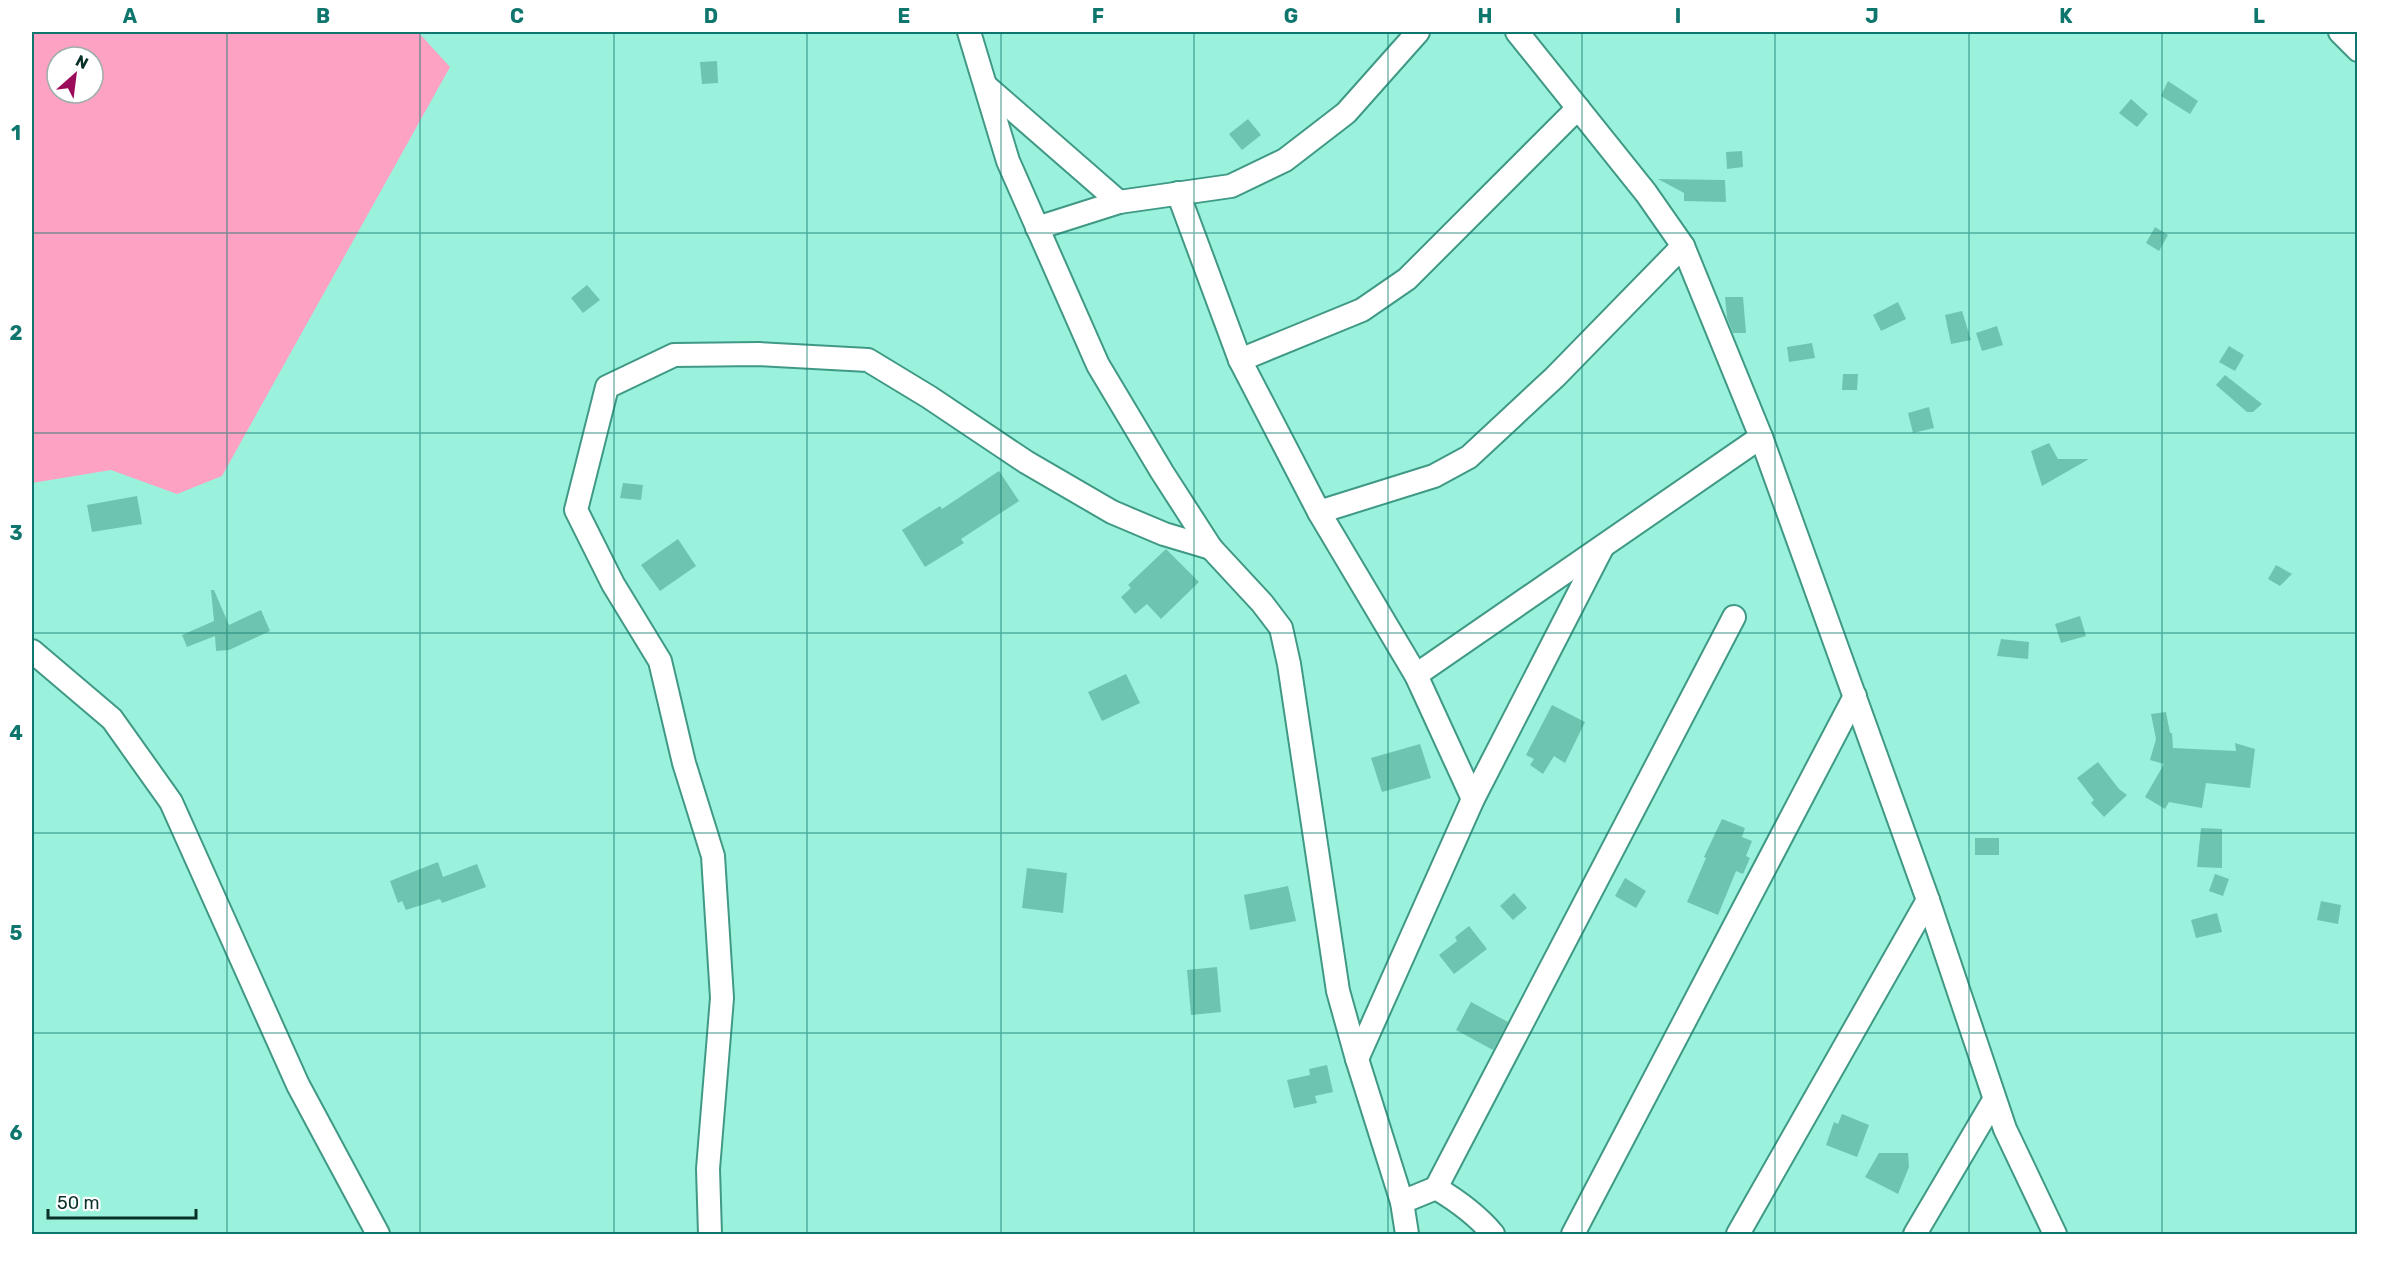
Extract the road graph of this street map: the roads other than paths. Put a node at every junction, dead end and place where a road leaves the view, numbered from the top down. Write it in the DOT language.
graph roads {
  1 [pos="969,32"];
  2 [pos="1418,32"];
  3 [pos="1517,32"];
  4 [pos="2340,32"];
  5 [pos="2358,50"];
  6 [pos="986,86"];
  7 [pos="1578,108"];
  8 [pos="1178,192"];
  9 [pos="1119,202"];
  10 [pos="1037,228"];
  11 [pos="1683,246"];
  12 [pos="1240,360"];
  13 [pos="1761,437"];
  14 [pos="1319,512"];
  15 [pos="1211,548"];
  16 [pos="1602,548"];
  17 [pos="1734,617"];
  18 [pos="32,651"];
  19 [pos="1416,675"];
  20 [pos="1855,696"];
  21 [pos="1473,799"];
  22 [pos="1928,900"];
  23 [pos="1357,1059"];
  24 [pos="1994,1100"];
  25 [pos="1437,1188"];
  26 [pos="1402,1202"];
  27 [pos="378,1234"];
  28 [pos="710,1234"];
  29 [pos="1407,1234"];
  30 [pos="1493,1234"];
  31 [pos="1573,1234"];
  32 [pos="1738,1234"];
  33 [pos="1915,1234"];
  34 [pos="2055,1234"];
  1 -- 6 [label="street"];
  2 -- 8 [label="street"];
  3 -- 7 [label="street"];
  4 -- 5 [label="street"];
  6 -- 9 [label="street"];
  6 -- 10 [label="street"];
  7 -- 11 [label="street"];
  7 -- 12 [label="street"];
  8 -- 9 [label="street"];
  8 -- 12 [label="street"];
  9 -- 10 [label="street"];
  10 -- 15 [label="street"];
  11 -- 13 [label="street"];
  11 -- 14 [label="street"];
  12 -- 14 [label="street"];
  13 -- 16 [label="street"];
  13 -- 20 [label="street"];
  14 -- 19 [label="street"];
  15 -- 23 [label="street"];
  15 -- 28 [label="street"];
  16 -- 19 [label="street"];
  16 -- 21 [label="street"];
  17 -- 25 [label="street"];
  18 -- 27 [label="street"];
  19 -- 21 [label="street"];
  20 -- 22 [label="street"];
  20 -- 31 [label="street"];
  21 -- 23 [label="street"];
  22 -- 24 [label="street"];
  22 -- 32 [label="street"];
  23 -- 26 [label="street"];
  24 -- 33 [label="street"];
  24 -- 34 [label="street"];
  25 -- 26 [label="street"];
  25 -- 30 [label="street"];
  26 -- 29 [label="street"];
}
